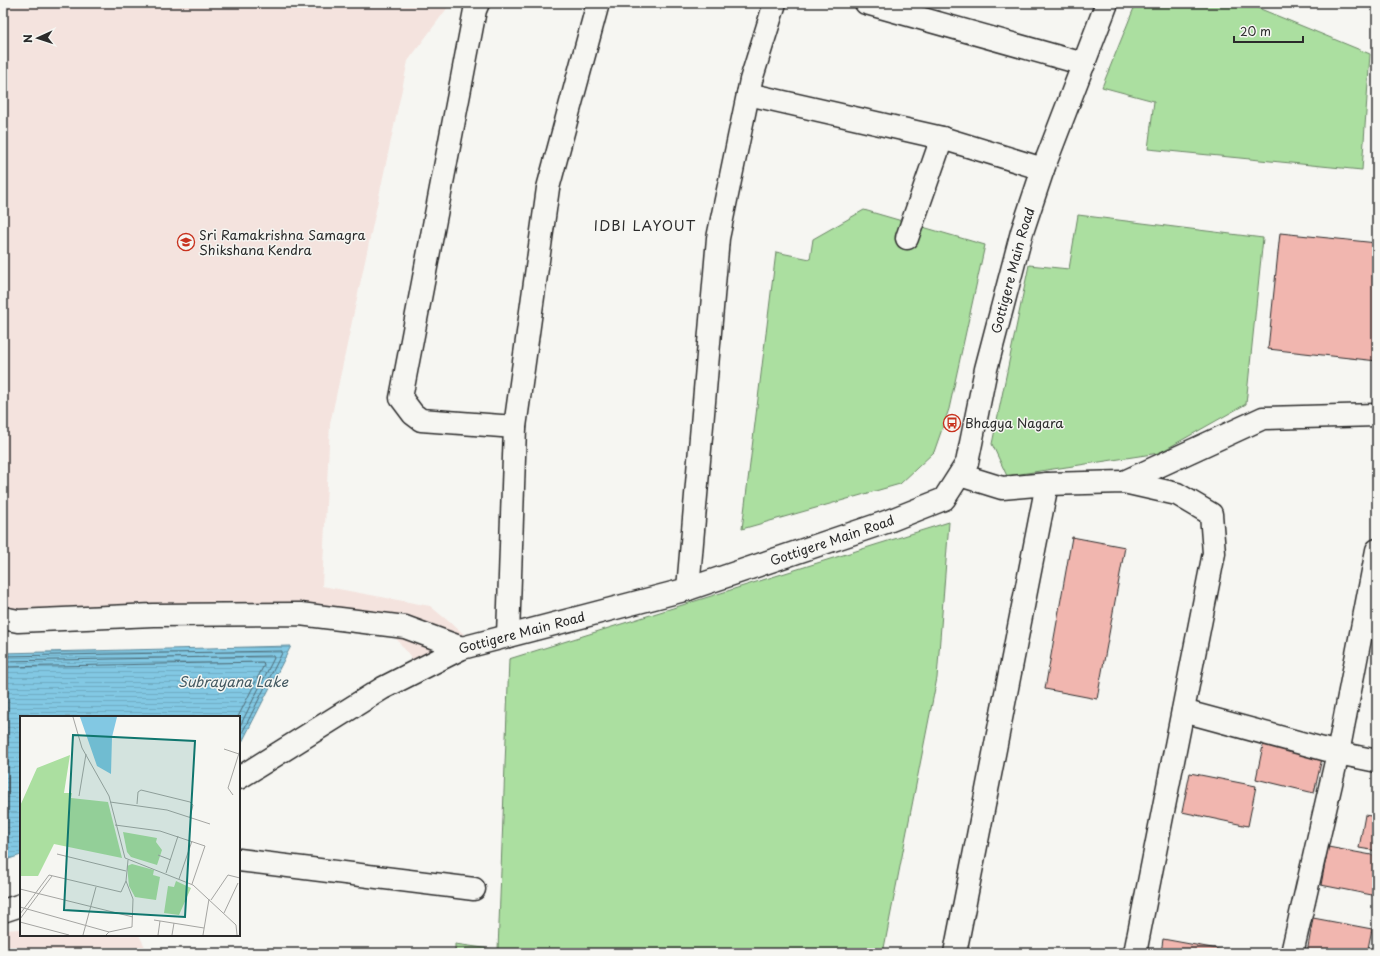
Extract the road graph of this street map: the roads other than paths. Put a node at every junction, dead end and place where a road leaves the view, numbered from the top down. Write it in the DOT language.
graph roads {
  1 [pos="478,3"];
  2 [pos="598,3"];
  3 [pos="775,3"];
  4 [pos="866,3"];
  5 [pos="1107,3"];
  6 [pos="1084,64"];
  7 [pos="748,94"];
  8 [pos="942,138"];
  9 [pos="1043,169"];
  10 [pos="907,238"];
  11 [pos="1377,415"];
  12 [pos="515,427"];
  13 [pos="960,475"];
  14 [pos="1124,482"];
  15 [pos="1047,484"];
  16 [pos="1377,550"];
  17 [pos="688,589"];
  18 [pos="3,618"];
  19 [pos="508,636"];
  20 [pos="462,648"];
  21 [pos="1184,711"];
  22 [pos="1338,753"];
  23 [pos="1377,761"];
  24 [pos="240,777"];
  25 [pos="240,860"];
  26 [pos="474,889"];
  27 [pos="20,905"];
  28 [pos="3,910"];
  29 [pos="955,953"];
  30 [pos="1135,953"];
  31 [pos="1292,953"];
  1 -- 12 [label="street"];
  2 -- 12 [label="street"];
  3 -- 7 [label="street"];
  4 -- 6 [label="street"];
  5 -- 6 [label="street, Gottigere Main Road"];
  6 -- 9 [label="street, Gottigere Main Road"];
  7 -- 8 [label="street"];
  7 -- 17 [label="street"];
  8 -- 9 [label="street"];
  8 -- 10 [label="street"];
  9 -- 13 [label="street, Gottigere Main Road"];
  11 -- 14 [label="street"];
  12 -- 19 [label="street"];
  13 -- 15 [label="street"];
  13 -- 17 [label="street, Gottigere Main Road"];
  14 -- 15 [label="street"];
  14 -- 21 [label="street"];
  15 -- 29 [label="street"];
  16 -- 22 [label="street"];
  17 -- 19 [label="street, Gottigere Main Road"];
  18 -- 20 [label="street"];
  19 -- 20 [label="street, Gottigere Main Road"];
  20 -- 24 [label="street, Gottigere Main Road"];
  21 -- 22 [label="street"];
  21 -- 30 [label="street"];
  22 -- 23 [label="street"];
  22 -- 31 [label="street"];
  25 -- 26 [label="street"];
  27 -- 28 [label="street"];
}
